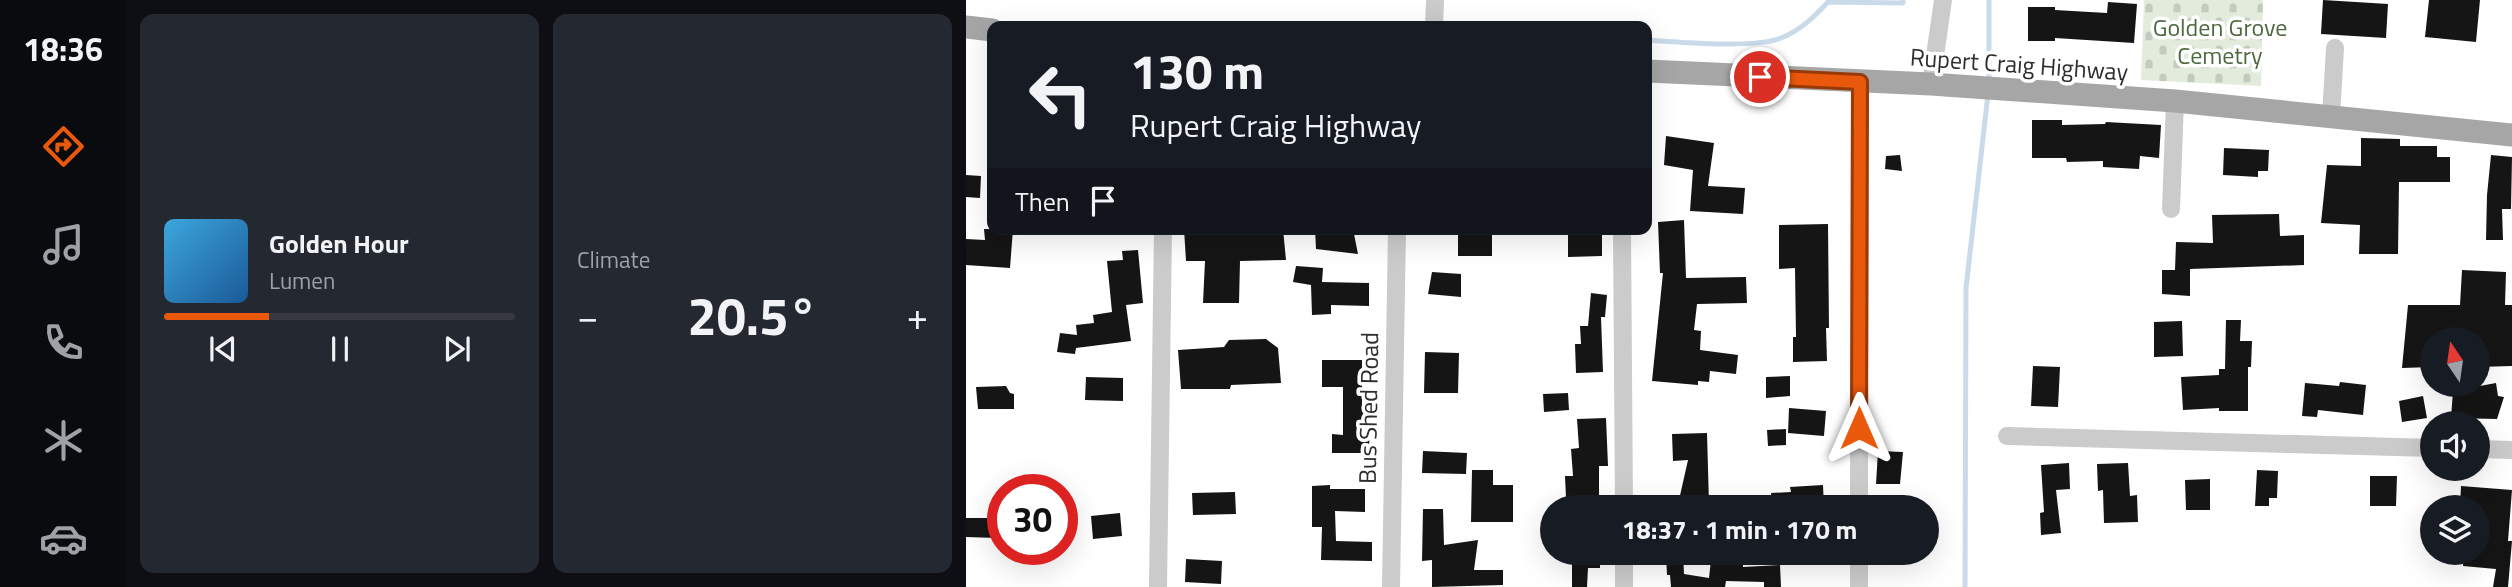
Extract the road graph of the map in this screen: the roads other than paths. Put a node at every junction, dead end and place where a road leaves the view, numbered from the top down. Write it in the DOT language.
graph roads {
  1 [pos="1435,0"];
  2 [pos="1943,0"];
  3 [pos="1434,21"];
  4 [pos="966,27"];
  5 [pos="987,29"];
  6 [pos="2335,48"];
  7 [pos="1652,71"];
  8 [pos="1860,82"];
  9 [pos="1931,84"];
  10 [pos="2175,101"];
  11 [pos="2330,116"];
  12 [pos="2512,135"];
  13 [pos="2171,209"];
  14 [pos="1163,235"];
  15 [pos="1397,235"];
  16 [pos="1622,235"];
  17 [pos="2007,436"];
  18 [pos="2420,448"];
  19 [pos="2490,449"];
  20 [pos="2512,450"];
  21 [pos="1624,495"];
  22 [pos="1859,495"];
  23 [pos="1624,565"];
  24 [pos="1859,565"];
  25 [pos="1158,587"];
  26 [pos="1391,587"];
  27 [pos="1624,587"];
  28 [pos="1859,587"];
  1 -- 3 [label="street"];
  2 -- 9 [label="street"];
  4 -- 5 [label="main road"];
  6 -- 11 [label="street"];
  7 -- 8 [label="main road, Rupert Craig Highway"];
  8 -- 9 [label="main road, Rupert Craig Highway"];
  8 -- 22 [label="street"];
  9 -- 10 [label="main road, Rupert Craig Highway"];
  10 -- 11 [label="main road, Rupert Craig Highway"];
  10 -- 13 [label="street"];
  11 -- 12 [label="main road, Rupert Craig Highway"];
  14 -- 25 [label="street"];
  15 -- 26 [label="street, Bus Shed Road"];
  16 -- 21 [label="street"];
  17 -- 18 [label="street"];
  19 -- 20 [label="street"];
  23 -- 27 [label="street"];
  24 -- 28 [label="street"];
}
